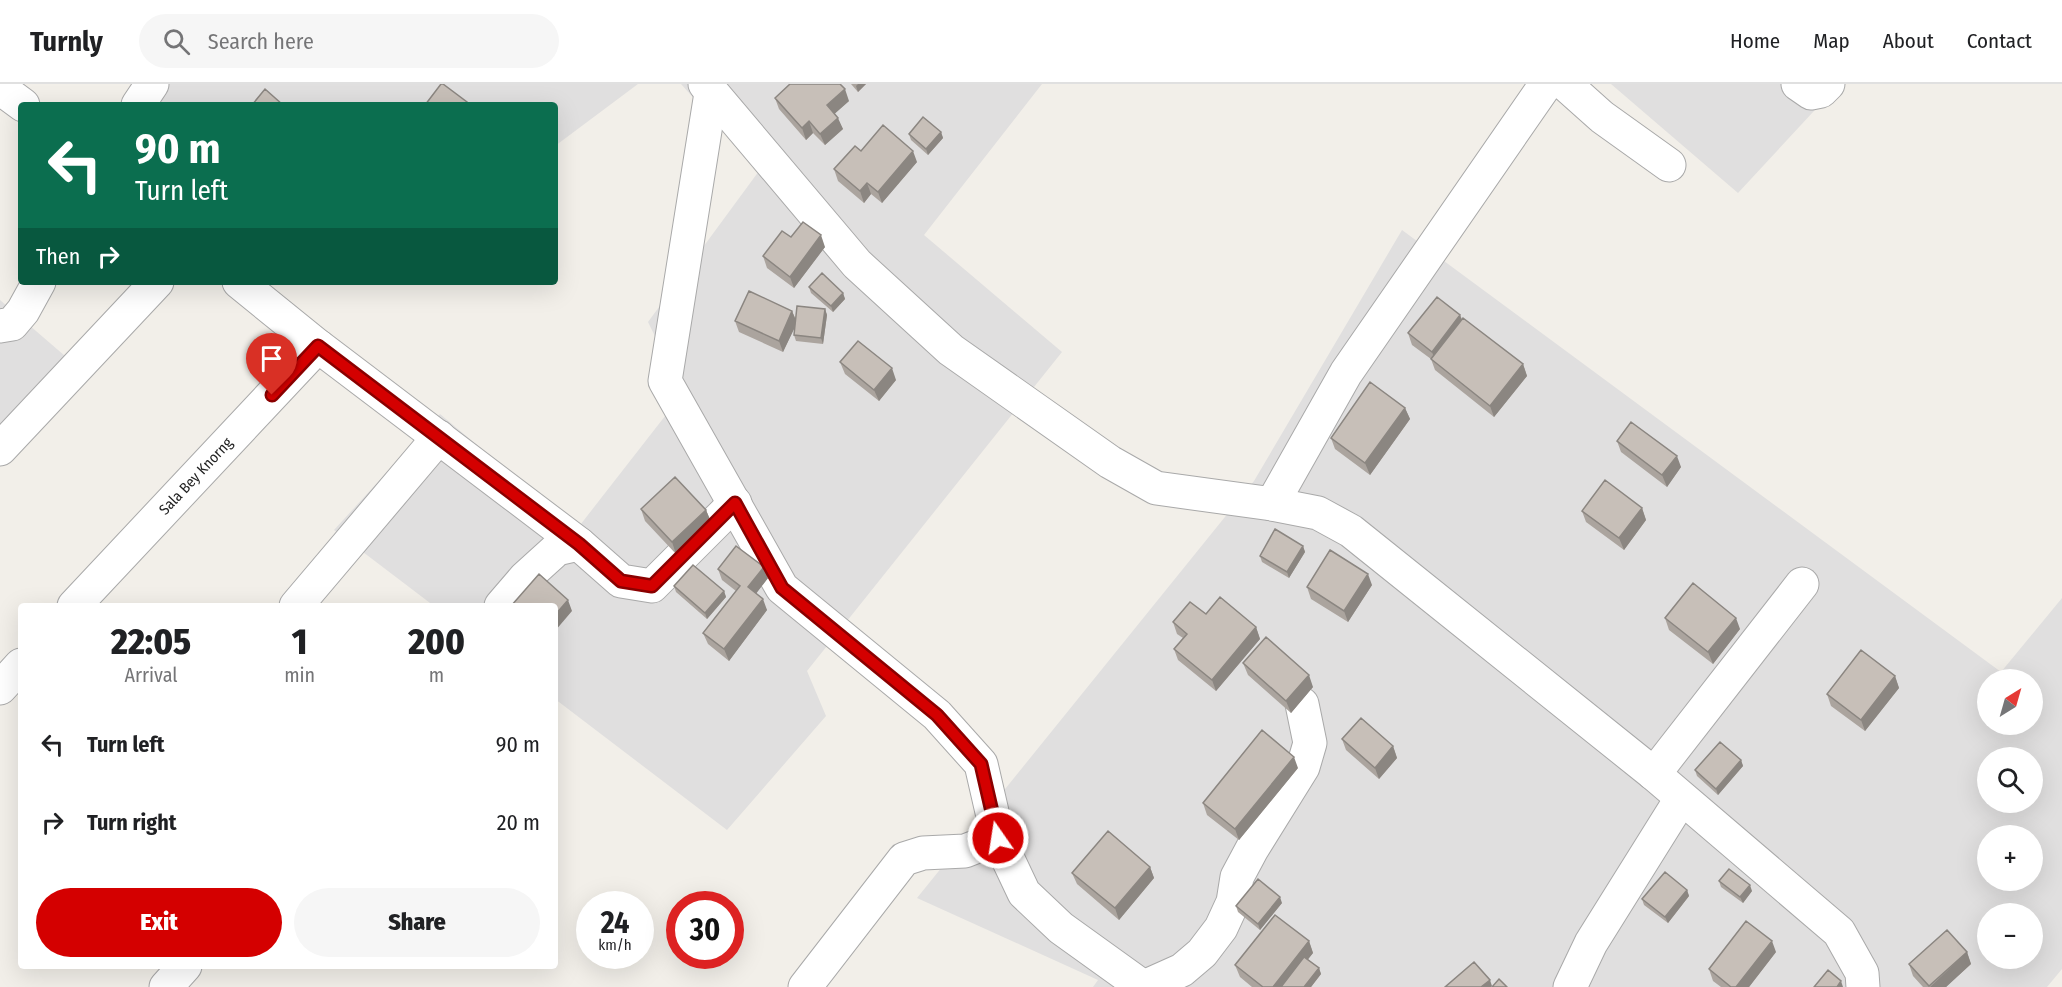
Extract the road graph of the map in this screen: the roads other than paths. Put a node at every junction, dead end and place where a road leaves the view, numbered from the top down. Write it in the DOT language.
graph roads {
  1 [pos="152,84"];
  2 [pos="1546,84"];
  3 [pos="1565,84"];
  4 [pos="1798,84"];
  5 [pos="1828,84"];
  6 [pos="0,88"];
  7 [pos="708,89"];
  8 [pos="19,102"];
  9 [pos="140,102"];
  10 [pos="1669,165"];
  11 [pos="37,285"];
  12 [pos="154,285"];
  13 [pos="243,285"];
  14 [pos="0,326"];
  15 [pos="318,346"];
  16 [pos="439,437"];
  17 [pos="0,449"];
  18 [pos="735,503"];
  19 [pos="1272,504"];
  20 [pos="579,544"];
  21 [pos="1802,584"];
  22 [pos="77,603"];
  23 [pos="299,603"];
  24 [pos="504,603"];
  25 [pos="18,668"];
  26 [pos="0,688"];
  27 [pos="1302,704"];
  28 [pos="1654,774"];
  29 [pos="1681,799"];
  30 [pos="998,838"];
  31 [pos="182,969"];
  32 [pos="166,987"];
  33 [pos="805,987"];
  34 [pos="1143,987"];
  35 [pos="1570,987"];
  36 [pos="1863,987"];
  1 -- 9 [label="street"];
  2 -- 19 [label="street"];
  3 -- 10 [label="street"];
  4 -- 5 [label="street"];
  6 -- 8 [label="street"];
  7 -- 18 [label="street"];
  7 -- 19 [label="street"];
  11 -- 14 [label="street"];
  12 -- 17 [label="street"];
  13 -- 15 [label="street"];
  15 -- 16 [label="street"];
  15 -- 22 [label="street, Sala Bey Knorng"];
  16 -- 20 [label="street"];
  16 -- 23 [label="street"];
  18 -- 20 [label="street"];
  18 -- 30 [label="street"];
  19 -- 28 [label="street"];
  20 -- 24 [label="street"];
  21 -- 28 [label="street"];
  25 -- 26 [label="street"];
  27 -- 34 [label="street"];
  28 -- 29 [label="street"];
  29 -- 35 [label="street"];
  29 -- 36 [label="street"];
  30 -- 33 [label="street"];
  30 -- 34 [label="street"];
  31 -- 32 [label="street"];
}
